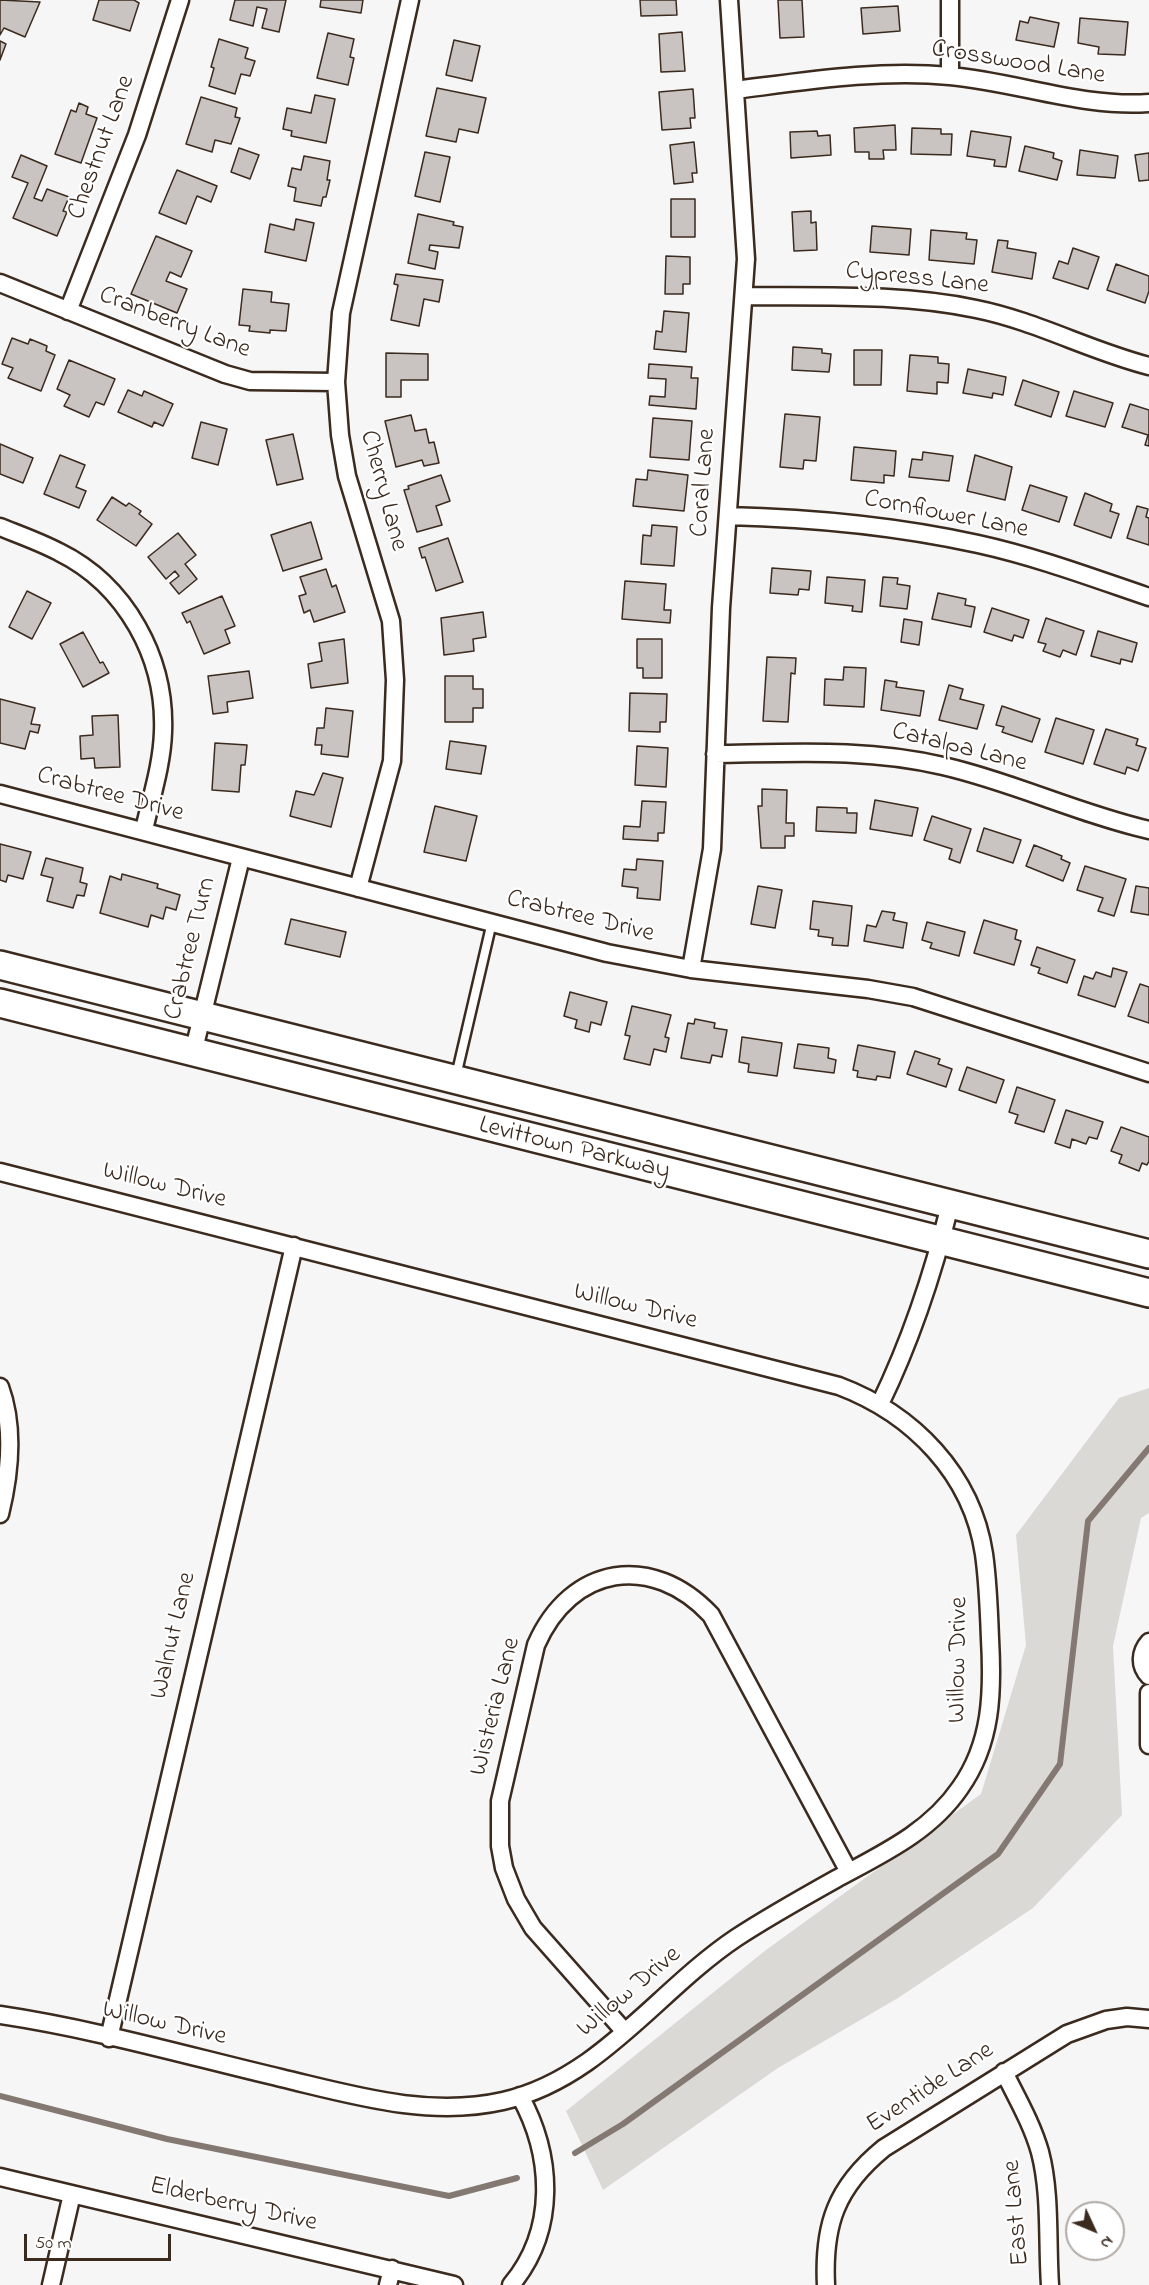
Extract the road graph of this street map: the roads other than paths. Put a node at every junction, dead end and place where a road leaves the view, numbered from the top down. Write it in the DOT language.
graph roads {
  1 [pos="180,0"];
  2 [pos="410,0"];
  3 [pos="729,0"];
  4 [pos="950,0"];
  5 [pos="950,76"];
  6 [pos="735,90"];
  7 [pos="1149,103"];
  8 [pos="0,283"];
  9 [pos="744,296"];
  10 [pos="68,311"];
  11 [pos="1149,366"];
  12 [pos="336,382"];
  13 [pos="728,516"];
  14 [pos="0,527"];
  15 [pos="1149,597"];
  16 [pos="715,753"];
  17 [pos="0,794"];
  18 [pos="144,830"];
  19 [pos="1149,830"];
  20 [pos="241,858"];
  21 [pos="358,888"];
  22 [pos="492,921"];
  23 [pos="0,965"];
  24 [pos="691,969"];
  25 [pos="0,1003"];
  26 [pos="202,1016"];
  27 [pos="194,1053"];
  28 [pos="1149,1073"];
  29 [pos="455,1080"];
  30 [pos="0,1172"];
  31 [pos="950,1205"];
  32 [pos="941,1241"];
  33 [pos="294,1246"];
  34 [pos="1149,1254"];
  35 [pos="1149,1293"];
  36 [pos="0,1387"];
  37 [pos="880,1404"];
  38 [pos="0,1515"];
  39 [pos="1149,1642"];
  40 [pos="1149,1676"];
  41 [pos="1149,1693"];
  42 [pos="1149,1745"];
  43 [pos="849,1872"];
  44 [pos="0,2015"];
  45 [pos="1149,2019"];
  46 [pos="625,2032"];
  47 [pos="109,2038"];
  48 [pos="1004,2072"];
  49 [pos="520,2096"];
  50 [pos="0,2176"];
  51 [pos="72,2194"];
  52 [pos="390,2277"];
  53 [pos="51,2285"];
  54 [pos="454,2285"];
  55 [pos="511,2285"];
  56 [pos="826,2285"];
  57 [pos="1050,2285"];
  1 -- 10 [label="street, Chestnut Lane"];
  2 -- 12 [label="street, Cherry Lane"];
  3 -- 6 [label="street, Coral Lane"];
  4 -- 5 [label="street"];
  5 -- 6 [label="street, Crosswood Lane"];
  5 -- 7 [label="street, Crosswood Lane"];
  6 -- 9 [label="street, Coral Lane"];
  8 -- 10 [label="street, Cranberry Lane"];
  9 -- 11 [label="street, Cypress Lane"];
  9 -- 13 [label="street, Coral Lane"];
  10 -- 12 [label="street, Cranberry Lane"];
  12 -- 21 [label="street, Cherry Lane"];
  13 -- 15 [label="street, Cornflower Lane"];
  13 -- 16 [label="street, Coral Lane"];
  14 -- 18 [label="street"];
  16 -- 19 [label="street, Catalpa Lane"];
  16 -- 24 [label="street, Coral Lane"];
  17 -- 18 [label="street, Crabtree Drive"];
  18 -- 20 [label="street, Crabtree Drive"];
  20 -- 21 [label="street, Crabtree Drive"];
  20 -- 26 [label="street, Crabtree Turn"];
  21 -- 22 [label="street, Crabtree Drive"];
  22 -- 24 [label="street, Crabtree Drive"];
  22 -- 29 [label="lane"];
  23 -- 26 [label="main road, Levittown Parkway"];
  24 -- 28 [label="street, Crabtree Drive"];
  25 -- 27 [label="main road, Levittown Parkway"];
  26 -- 27 [label="street, Crabtree Turn"];
  26 -- 29 [label="main road, Levittown Parkway"];
  27 -- 32 [label="main road, Levittown Parkway"];
  29 -- 31 [label="main road, Levittown Parkway"];
  30 -- 33 [label="street, Willow Drive"];
  31 -- 32 [label="street"];
  31 -- 34 [label="main road, Levittown Parkway"];
  32 -- 35 [label="main road, Levittown Parkway"];
  32 -- 37 [label="street"];
  33 -- 37 [label="street, Willow Drive"];
  33 -- 47 [label="street, Walnut Lane"];
  36 -- 38 [label="street"];
  37 -- 43 [label="street, Willow Drive"];
  39 -- 40 [label="street"];
  41 -- 42 [label="street"];
  43 -- 46 [label="street, Willow Drive"];
  43 -- 46 [label="street, Wisteria Lane"];
  44 -- 47 [label="street, Willow Drive"];
  45 -- 48 [label="street, Eventide Lane"];
  46 -- 49 [label="street, Willow Drive"];
  47 -- 49 [label="street, Willow Drive"];
  48 -- 56 [label="street, Eventide Lane"];
  48 -- 57 [label="street, East Lane"];
  49 -- 55 [label="street"];
  50 -- 51 [label="street, Elderberry Drive"];
  51 -- 52 [label="street, Elderberry Drive"];
  51 -- 53 [label="street"];
  52 -- 54 [label="street, Elderberry Drive"];
}
